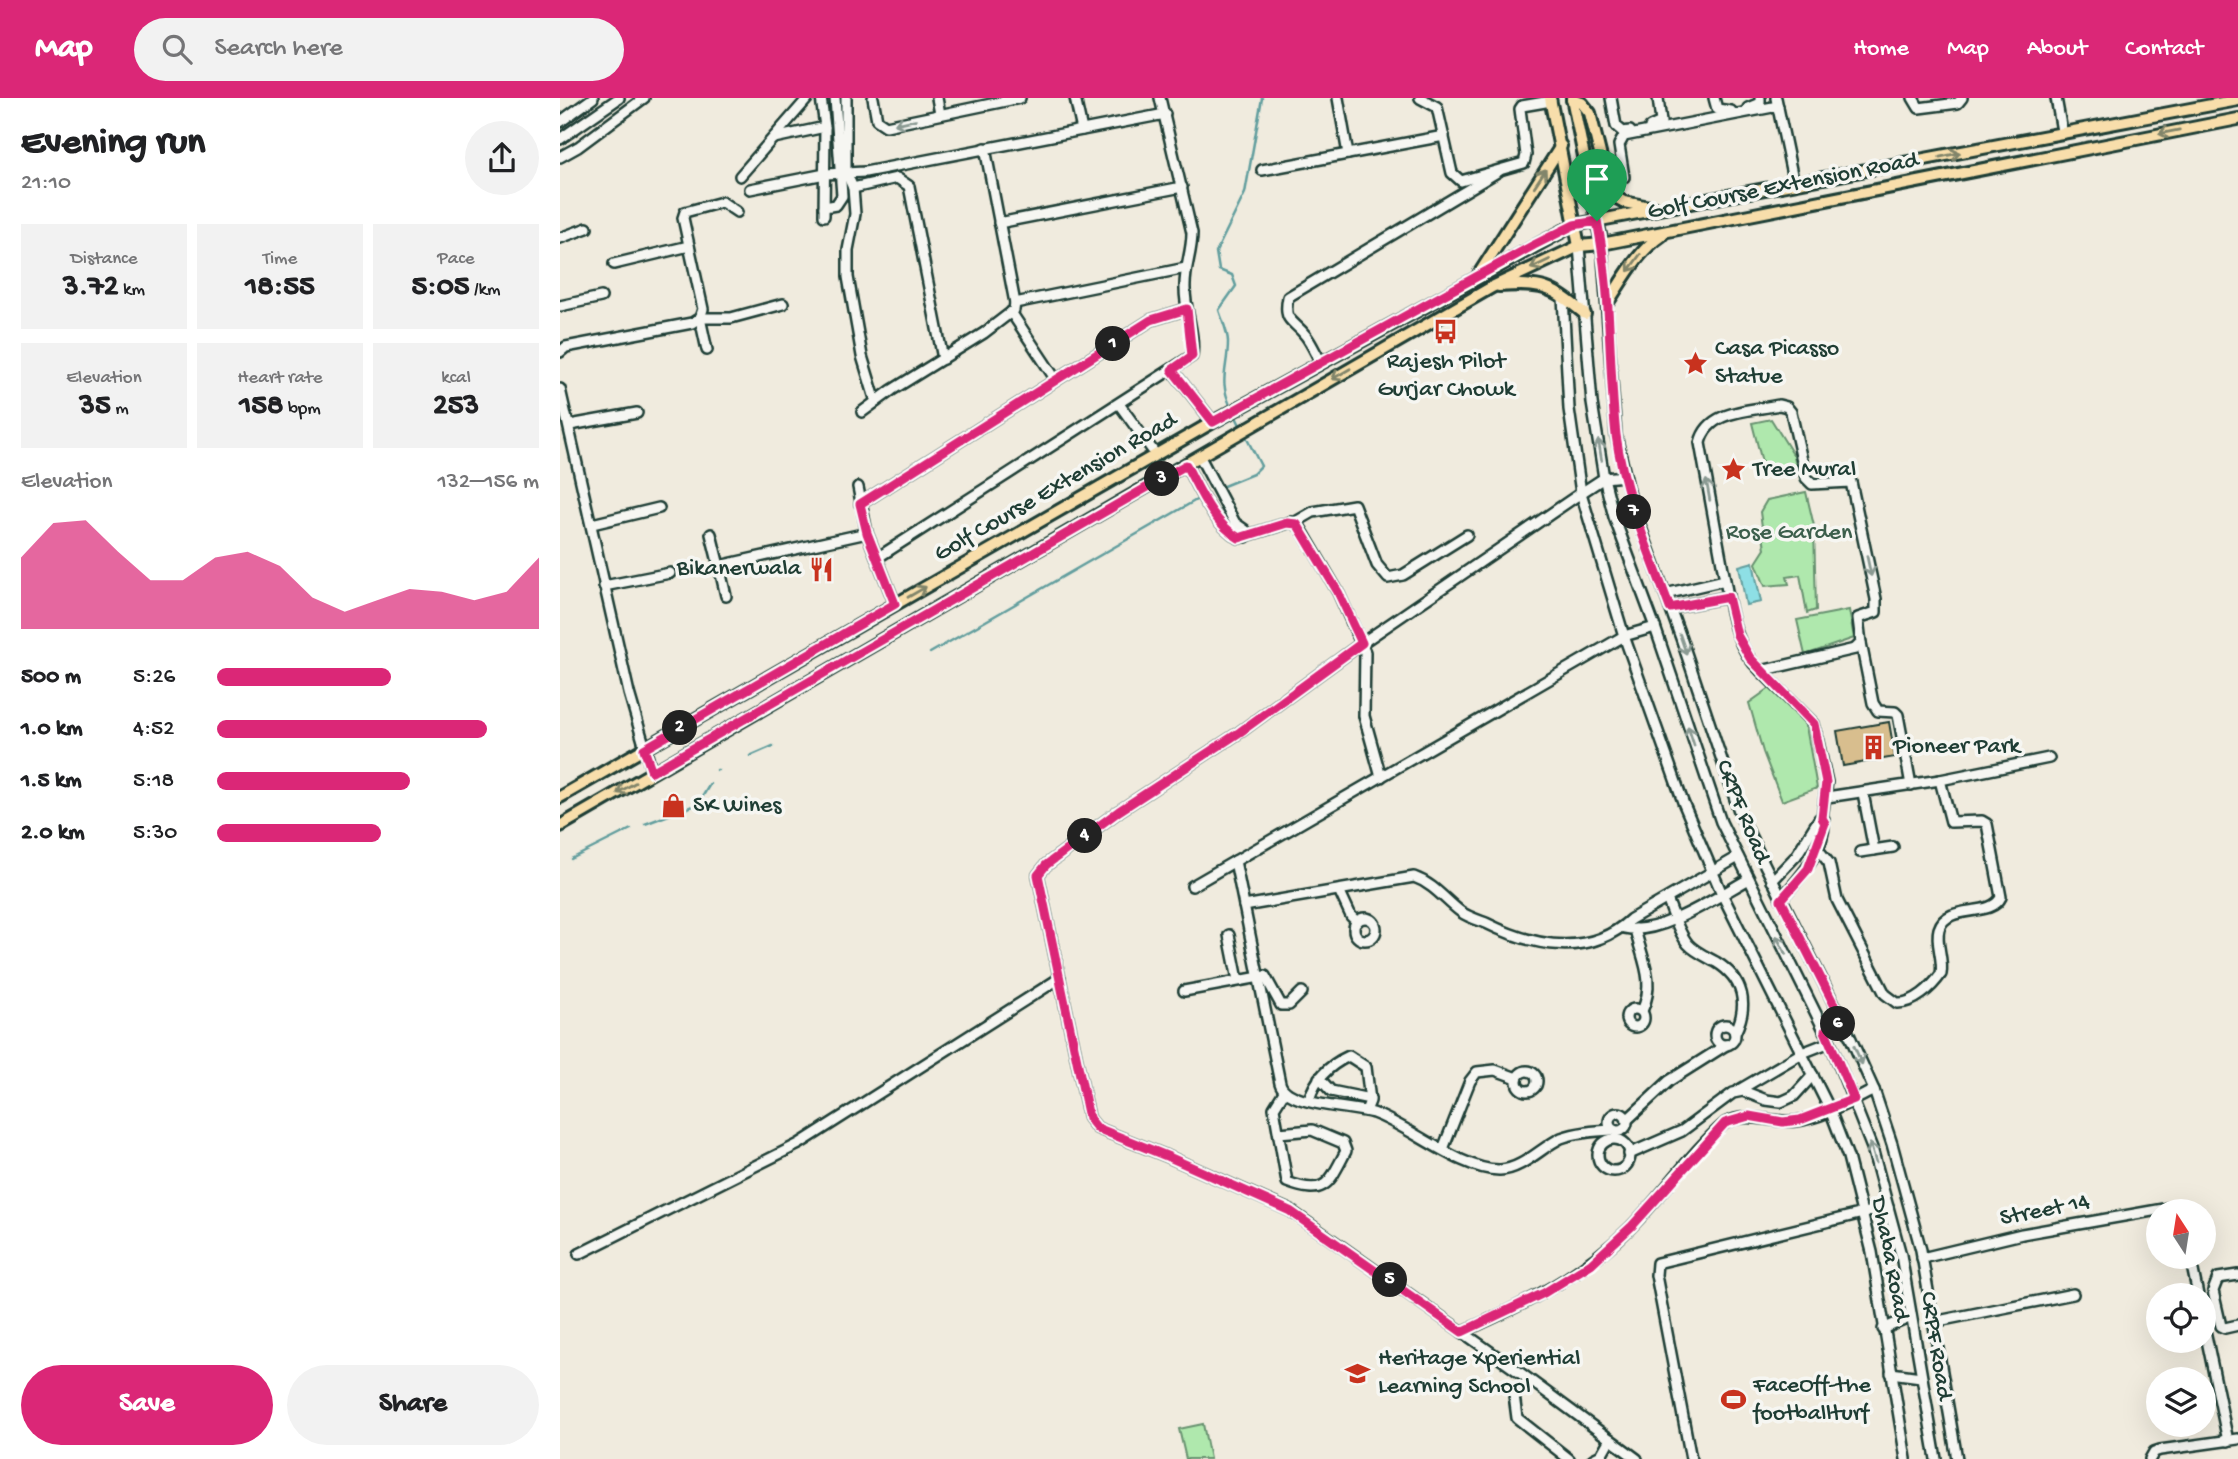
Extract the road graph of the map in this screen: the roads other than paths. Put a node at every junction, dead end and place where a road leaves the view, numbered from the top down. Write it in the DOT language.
graph roads {
  1 [pos="593,98"];
  2 [pos="619,98"];
  3 [pos="644,98"];
  4 [pos="808,98"];
  5 [pos="821,98"];
  6 [pos="835,98"];
  7 [pos="846,98"];
  8 [pos="873,98"];
  9 [pos="937,98"];
  10 [pos="1020,98"];
  11 [pos="1075,98"];
  12 [pos="1160,98"];
  13 [pos="1338,98"];
  14 [pos="1420,98"];
  15 [pos="1517,98"];
  16 [pos="1611,98"];
  17 [pos="1658,98"];
  18 [pos="1714,98"];
  19 [pos="1760,98"];
  20 [pos="1913,98"];
  21 [pos="1962,98"];
  22 [pos="2056,98"];
  23 [pos="1551,99"];
  24 [pos="1572,99"];
  25 [pos="1001,100"];
  26 [pos="2238,100"];
  27 [pos="1777,102"];
  28 [pos="1520,109"];
  29 [pos="940,114"];
  30 [pos="1165,114"];
  31 [pos="2238,119"];
  32 [pos="560,122"];
  33 [pos="825,127"];
  34 [pos="1082,130"];
  35 [pos="2062,131"];
  36 [pos="1444,136"];
  37 [pos="774,138"];
  38 [pos="560,139"];
  39 [pos="1561,146"];
  40 [pos="985,148"];
  41 [pos="1348,154"];
  42 [pos="560,157"];
  43 [pos="1262,170"];
  44 [pos="1499,171"];
  45 [pos="842,172"];
  46 [pos="825,174"];
  47 [pos="740,176"];
  48 [pos="1624,177"];
  49 [pos="1794,184"];
  50 [pos="1182,187"];
  51 [pos="853,188"];
  52 [pos="750,190"];
  53 [pos="1657,209"];
  54 [pos="737,212"];
  55 [pos="1597,221"];
  56 [pos="999,223"];
  57 [pos="1574,225"];
  58 [pos="587,228"];
  59 [pos="1667,231"];
  60 [pos="560,238"];
  61 [pos="1602,244"];
  62 [pos="689,246"];
  63 [pos="1579,246"];
  64 [pos="614,264"];
  65 [pos="1186,268"];
  66 [pos="1477,276"];
  67 [pos="1492,287"];
  68 [pos="601,297"];
  69 [pos="1563,297"];
  70 [pos="1608,302"];
  71 [pos="783,304"];
  72 [pos="560,306"];
  73 [pos="1013,307"];
  74 [pos="1187,309"];
  75 [pos="1585,314"];
  76 [pos="700,318"];
  77 [pos="1357,342"];
  78 [pos="707,350"];
  79 [pos="560,352"];
  80 [pos="1368,358"];
  81 [pos="943,359"];
  82 [pos="1321,362"];
  83 [pos="1172,370"];
  84 [pos="1056,380"];
  85 [pos="560,389"];
  86 [pos="876,402"];
  87 [pos="1119,404"];
  88 [pos="862,412"];
  89 [pos="638,413"];
  90 [pos="1213,422"];
  91 [pos="570,425"];
  92 [pos="1156,455"];
  93 [pos="1200,457"];
  94 [pos="1186,465"];
  95 [pos="1625,476"];
  96 [pos="1604,478"];
  97 [pos="858,487"];
  98 [pos="1581,493"];
  99 [pos="860,504"];
  100 [pos="659,508"];
  101 [pos="1294,523"];
  102 [pos="592,524"];
  103 [pos="867,533"];
  104 [pos="710,534"];
  105 [pos="1467,535"];
  106 [pos="1246,537"];
  107 [pos="877,558"];
  108 [pos="719,566"];
  109 [pos="670,573"];
  110 [pos="1724,580"];
  111 [pos="604,586"];
  112 [pos="1665,594"];
  113 [pos="726,596"];
  114 [pos="1728,597"];
  115 [pos="895,604"];
  116 [pos="1670,608"];
  117 [pos="1656,627"];
  118 [pos="1624,636"];
  119 [pos="1362,643"];
  120 [pos="1861,643"];
  121 [pos="1761,671"];
  122 [pos="644,749"];
  123 [pos="2049,758"];
  124 [pos="652,772"];
  125 [pos="1381,777"];
  126 [pos="1940,780"];
  127 [pos="1911,785"];
  128 [pos="1863,793"];
  129 [pos="560,796"];
  130 [pos="1827,797"];
  131 [pos="1822,818"];
  132 [pos="560,825"];
  133 [pos="1893,847"];
  134 [pos="1817,848"];
  135 [pos="1874,850"];
  136 [pos="1860,852"];
  137 [pos="1738,857"];
  138 [pos="1792,860"];
  139 [pos="1235,861"];
  140 [pos="1712,872"];
  141 [pos="1805,872"];
  142 [pos="1749,880"];
  143 [pos="1772,881"];
  144 [pos="1192,886"];
  145 [pos="1339,890"];
  146 [pos="1722,894"];
  147 [pos="1667,899"];
  148 [pos="1781,900"];
  149 [pos="1244,906"];
  150 [pos="1675,918"];
  151 [pos="1357,922"];
  152 [pos="1624,928"];
  153 [pos="1635,929"];
  154 [pos="1229,936"];
  155 [pos="1258,976"];
  156 [pos="1060,978"];
  157 [pos="1238,980"];
  158 [pos="1184,991"];
  159 [pos="1302,992"];
  160 [pos="1642,1011"];
  161 [pos="1843,1022"];
  162 [pos="1825,1031"];
  163 [pos="1735,1033"];
  164 [pos="1830,1042"];
  165 [pos="1726,1045"];
  166 [pos="1802,1053"];
  167 [pos="1813,1075"];
  168 [pos="1319,1078"];
  169 [pos="1517,1078"];
  170 [pos="1874,1090"];
  171 [pos="1738,1091"];
  172 [pos="1284,1092"];
  173 [pos="1370,1099"];
  174 [pos="1854,1099"];
  175 [pos="1309,1100"];
  176 [pos="1830,1110"];
  177 [pos="1366,1111"];
  178 [pos="1627,1120"];
  179 [pos="1614,1130"];
  180 [pos="1279,1133"];
  181 [pos="1443,1149"];
  182 [pos="1629,1154"];
  183 [pos="1888,1207"];
  184 [pos="1863,1214"];
  185 [pos="2146,1214"];
  186 [pos="579,1254"];
  187 [pos="1922,1258"];
  188 [pos="2238,1275"];
  189 [pos="2073,1294"];
  190 [pos="1911,1317"];
  191 [pos="1933,1322"];
  192 [pos="2238,1325"];
  193 [pos="1883,1329"];
  194 [pos="1462,1332"];
  195 [pos="2210,1353"];
  196 [pos="1891,1373"];
  197 [pos="1921,1377"];
  198 [pos="1514,1395"];
  199 [pos="1610,1439"];
  200 [pos="2238,1439"];
  201 [pos="2228,1441"];
  202 [pos="1569,1459"];
  203 [pos="1593,1459"];
  204 [pos="1637,1459"];
  205 [pos="1692,1459"];
  206 [pos="1906,1459"];
  207 [pos="1936,1459"];
  208 [pos="1957,1459"];
  209 [pos="2150,1459"];
  1 -- 32 [label="street"];
  2 -- 38 [label="street"];
  3 -- 42 [label="street"];
  4 -- 37 [label="street"];
  5 -- 33 [label="street"];
  6 -- 45 [label="street"];
  7 -- 45 [label="street"];
  29 -- 8 [label="street, one-way"];
  9 -- 29 [label="street"];
  10 -- 25 [label="street"];
  11 -- 34 [label="street"];
  12 -- 30 [label="street"];
  13 -- 41 [label="street"];
  14 -- 36 [label="street"];
  15 -- 28 [label="street"];
  16 -- 17 [label="street"];
  18 -- 19 [label="street"];
  20 -- 21 [label="street"];
  22 -- 35 [label="street"];
  23 -- 28 [label="street"];
  23 -- 39 [label="main road"];
  24 -- 53 [label="main road"];
  24 -- 55 [label="main road"];
  25 -- 29 [label="street"];
  26 -- 35 [label="main road, Golf Course Extension Road"];
  27 -- 48 [label="street"];
  27 -- 49 [label="street"];
  28 -- 44 [label="street"];
  30 -- 34 [label="street"];
  30 -- 50 [label="street"];
  31 -- 59 [label="main road, Golf Course Extension Road, one-way"];
  33 -- 37 [label="street"];
  33 -- 46 [label="street"];
  34 -- 40 [label="street"];
  49 -- 35 [label="main road, Golf Course Extension Road, one-way"];
  36 -- 41 [label="street"];
  36 -- 44 [label="street"];
  37 -- 47 [label="street"];
  39 -- 57 [label="main road"];
  66 -- 39 [label="main road, one-way"];
  40 -- 45 [label="street"];
  40 -- 56 [label="street"];
  41 -- 43 [label="street"];
  44 -- 82 [label="street"];
  45 -- 46 [label="street"];
  45 -- 46 [label="street"];
  45 -- 51 [label="street"];
  46 -- 52 [label="street"];
  49 -- 53 [label="main road, Golf Course Extension Road"];
  50 -- 56 [label="street"];
  50 -- 65 [label="street"];
  51 -- 81 [label="street"];
  51 -- 86 [label="street"];
  53 -- 55 [label="main road, Golf Course Extension Road"];
  54 -- 62 [label="street"];
  55 -- 57 [label="main road, Golf Course Extension Road"];
  55 -- 61 [label="main road"];
  56 -- 73 [label="street"];
  57 -- 63 [label="main road"];
  57 -- 66 [label="main road, Golf Course Extension Road"];
  58 -- 60 [label="street"];
  59 -- 61 [label="main road, Golf Course Extension Road"];
  59 -- 70 [label="main road, one-way"];
  61 -- 63 [label="main road, Golf Course Extension Road"];
  61 -- 70 [label="street"];
  62 -- 64 [label="street"];
  62 -- 76 [label="street"];
  63 -- 67 [label="main road, Golf Course Extension Road, one-way"];
  63 -- 75 [label="street, CRPF Road"];
  65 -- 73 [label="street"];
  65 -- 74 [label="street"];
  66 -- 77 [label="main road, Golf Course Extension Road"];
  67 -- 69 [label="main road"];
  67 -- 80 [label="main road, Golf Course Extension Road"];
  68 -- 72 [label="street"];
  69 -- 75 [label="main road"];
  69 -- 98 [label="street, Dhaba Road"];
  70 -- 95 [label="street"];
  71 -- 76 [label="street"];
  73 -- 81 [label="street"];
  73 -- 84 [label="street"];
  74 -- 83 [label="street"];
  74 -- 84 [label="street"];
  96 -- 75 [label="street, CRPF Road, one-way"];
  76 -- 78 [label="street"];
  76 -- 79 [label="street"];
  77 -- 80 [label="main road"];
  77 -- 82 [label="main road, Golf Course Extension Road"];
  80 -- 93 [label="main road, Golf Course Extension Road, one-way"];
  81 -- 86 [label="street"];
  82 -- 90 [label="main road, Golf Course Extension Road"];
  83 -- 87 [label="street"];
  83 -- 90 [label="street"];
  84 -- 99 [label="street"];
  85 -- 91 [label="street"];
  86 -- 88 [label="street"];
  87 -- 92 [label="street"];
  87 -- 107 [label="street"];
  89 -- 91 [label="street"];
  90 -- 92 [label="main road, Golf Course Extension Road"];
  91 -- 102 [label="street"];
  115 -- 92 [label="main road, Golf Course Extension Road, one-way"];
  93 -- 94 [label="main road, Golf Course Extension Road"];
  93 -- 106 [label="street"];
  94 -- 106 [label="street"];
  94 -- 124 [label="main road, Golf Course Extension Road"];
  95 -- 96 [label="street"];
  95 -- 112 [label="street"];
  96 -- 98 [label="street"];
  96 -- 117 [label="street, CRPF Road"];
  97 -- 99 [label="street"];
  98 -- 118 [label="street, Dhaba Road"];
  98 -- 119 [label="street"];
  99 -- 103 [label="street"];
  100 -- 102 [label="street"];
  101 -- 105 [label="street"];
  101 -- 106 [label="street"];
  101 -- 119 [label="street"];
  102 -- 111 [label="street"];
  103 -- 107 [label="street"];
  103 -- 108 [label="street"];
  104 -- 108 [label="street"];
  107 -- 115 [label="street"];
  108 -- 113 [label="street"];
  109 -- 111 [label="street"];
  110 -- 112 [label="street"];
  110 -- 114 [label="street"];
  110 -- 120 [label="street, one-way"];
  111 -- 122 [label="street"];
  112 -- 116 [label="street"];
  114 -- 116 [label="street"];
  114 -- 121 [label="street"];
  115 -- 122 [label="main road, Golf Course Extension Road"];
  116 -- 143 [label="street, one-way"];
  117 -- 118 [label="street"];
  137 -- 117 [label="street, CRPF Road, one-way"];
  118 -- 125 [label="street"];
  118 -- 140 [label="street, Dhaba Road"];
  119 -- 125 [label="street"];
  119 -- 156 [label="street"];
  120 -- 121 [label="street"];
  120 -- 127 [label="street"];
  121 -- 130 [label="street"];
  122 -- 124 [label="street"];
  122 -- 129 [label="main road, Golf Course Extension Road"];
  123 -- 126 [label="street"];
  124 -- 132 [label="main road, Golf Course Extension Road, one-way"];
  125 -- 139 [label="street"];
  126 -- 127 [label="street"];
  126 -- 134 [label="street"];
  127 -- 128 [label="street"];
  128 -- 130 [label="street"];
  128 -- 135 [label="street"];
  130 -- 131 [label="street"];
  131 -- 134 [label="street"];
  131 -- 138 [label="street"];
  133 -- 135 [label="street"];
  134 -- 141 [label="street"];
  135 -- 136 [label="street"];
  137 -- 140 [label="street"];
  137 -- 142 [label="street, CRPF Road"];
  138 -- 141 [label="street"];
  138 -- 143 [label="street"];
  139 -- 144 [label="street"];
  139 -- 149 [label="street"];
  140 -- 146 [label="street, Dhaba Road"];
  140 -- 147 [label="street"];
  141 -- 148 [label="street"];
  142 -- 146 [label="street"];
  162 -- 142 [label="street, CRPF Road, one-way"];
  143 -- 148 [label="street"];
  145 -- 149 [label="street"];
  145 -- 151 [label="street"];
  145 -- 152 [label="street"];
  146 -- 150 [label="street"];
  146 -- 166 [label="street, Dhaba Road"];
  147 -- 150 [label="street"];
  147 -- 152 [label="street"];
  148 -- 161 [label="street"];
  149 -- 155 [label="street"];
  150 -- 153 [label="street"];
  150 -- 163 [label="street"];
  152 -- 153 [label="street"];
  153 -- 160 [label="street"];
  154 -- 157 [label="street"];
  155 -- 157 [label="street"];
  155 -- 159 [label="street"];
  155 -- 172 [label="street"];
  156 -- 186 [label="street"];
  156 -- 194 [label="street"];
  157 -- 158 [label="street"];
  161 -- 162 [label="street"];
  161 -- 170 [label="street, one-way"];
  162 -- 164 [label="street, CRPF Road"];
  163 -- 165 [label="street"];
  163 -- 165 [label="street"];
  164 -- 166 [label="street"];
  164 -- 174 [label="street, CRPF Road"];
  165 -- 178 [label="street"];
  166 -- 167 [label="street, Dhaba Road"];
  166 -- 171 [label="street"];
  167 -- 171 [label="street"];
  167 -- 176 [label="street, Dhaba Road"];
  168 -- 173 [label="street"];
  168 -- 173 [label="street"];
  168 -- 175 [label="street"];
  169 -- 181 [label="street"];
  170 -- 174 [label="street"];
  170 -- 187 [label="street"];
  171 -- 182 [label="street"];
  172 -- 175 [label="street"];
  172 -- 180 [label="street"];
  173 -- 177 [label="street"];
  174 -- 176 [label="street"];
  183 -- 174 [label="street, CRPF Road, one-way"];
  175 -- 177 [label="street"];
  176 -- 184 [label="street, Dhaba Road"];
  176 -- 194 [label="street"];
  177 -- 181 [label="street"];
  178 -- 179 [label="street"];
  178 -- 179 [label="street"];
  179 -- 181 [label="street"];
  180 -- 180 [label="street"];
  183 -- 184 [label="street"];
  183 -- 190 [label="street, CRPF Road"];
  184 -- 193 [label="street, Dhaba Road"];
  184 -- 205 [label="street"];
  185 -- 187 [label="street, Street 14"];
  187 -- 191 [label="street"];
  188 -- 192 [label="street"];
  189 -- 191 [label="street"];
  190 -- 193 [label="street"];
  190 -- 197 [label="street, CRPF Road"];
  191 -- 208 [label="street"];
  193 -- 196 [label="street, Dhaba Road"];
  194 -- 199 [label="street"];
  195 -- 201 [label="street"];
  196 -- 197 [label="street"];
  196 -- 206 [label="street, Dhaba Road"];
  197 -- 207 [label="street, CRPF Road"];
  198 -- 202 [label="street"];
  199 -- 203 [label="street"];
  199 -- 204 [label="street"];
  200 -- 201 [label="street"];
  201 -- 209 [label="street"];
}
